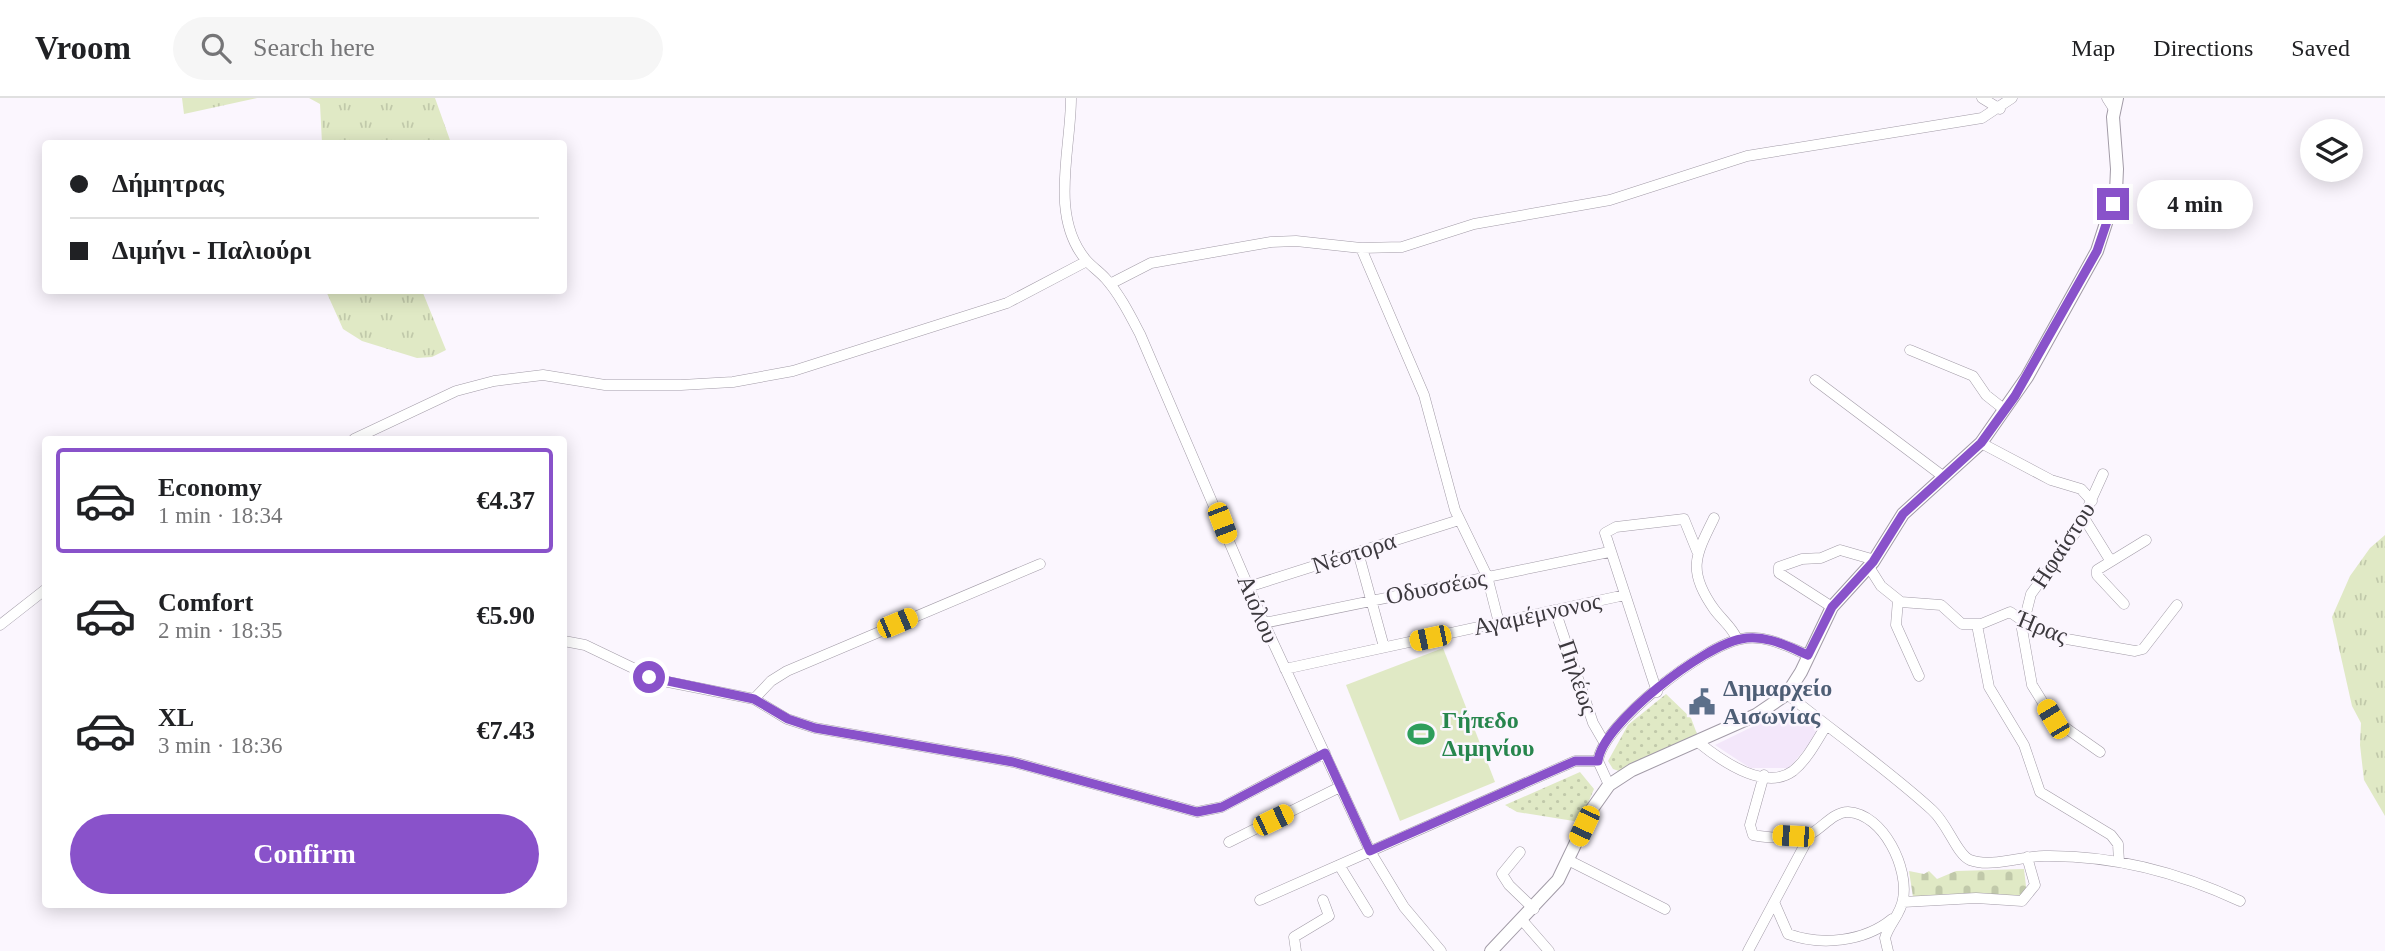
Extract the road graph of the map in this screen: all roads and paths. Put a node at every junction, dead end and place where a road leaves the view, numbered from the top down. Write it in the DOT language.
graph roads {
  1 [pos="1071,98"];
  2 [pos="1982,98"];
  3 [pos="2012,98"];
  4 [pos="2112,102"];
  5 [pos="2000,109"];
  6 [pos="1361,248"];
  7 [pos="1087,261"];
  8 [pos="1110,284"];
  9 [pos="1910,349"];
  10 [pos="1815,380"];
  11 [pos="2005,410"];
  12 [pos="360,436"];
  13 [pos="1981,443"];
  14 [pos="2103,474"];
  15 [pos="1944,477"];
  16 [pos="2092,501"];
  17 [pos="1714,518"];
  18 [pos="2084,518"];
  19 [pos="1459,520"];
  20 [pos="2146,540"];
  21 [pos="1697,551"];
  22 [pos="1357,552"];
  23 [pos="1609,552"];
  24 [pos="2110,560"];
  25 [pos="1040,564"];
  26 [pos="1872,564"];
  27 [pos="1488,576"];
  28 [pos="1248,587"];
  29 [pos="42,592"];
  30 [pos="1625,595"];
  31 [pos="1371,600"];
  32 [pos="1898,600"];
  33 [pos="2124,604"];
  34 [pos="2177,605"];
  35 [pos="1832,607"];
  36 [pos="1555,611"];
  37 [pos="2023,621"];
  38 [pos="1264,623"];
  39 [pos="1499,623"];
  40 [pos="0,625"];
  41 [pos="1977,625"];
  42 [pos="1737,639"];
  43 [pos="567,642"];
  44 [pos="1384,647"];
  45 [pos="1808,655"];
  46 [pos="1285,669"];
  47 [pos="1919,676"];
  48 [pos="1657,692"];
  49 [pos="1787,694"];
  50 [pos="754,699"];
  51 [pos="1826,726"];
  52 [pos="1698,741"];
  53 [pos="1604,742"];
  54 [pos="2100,752"];
  55 [pos="1325,753"];
  56 [pos="1598,761"];
  57 [pos="1764,775"];
  58 [pos="1609,785"];
  59 [pos="1340,787"];
  60 [pos="1811,833"];
  61 [pos="1229,842"];
  62 [pos="1370,851"];
  63 [pos="1520,852"];
  64 [pos="2027,857"];
  65 [pos="1568,860"];
  66 [pos="2119,862"];
  67 [pos="1339,865"];
  68 [pos="1260,900"];
  69 [pos="1322,900"];
  70 [pos="2240,901"];
  71 [pos="1774,902"];
  72 [pos="1901,907"];
  73 [pos="1534,909"];
  74 [pos="1665,909"];
  75 [pos="1368,912"];
  76 [pos="1522,920"];
  77 [pos="1296,951"];
  78 [pos="1441,951"];
  79 [pos="1490,951"];
  80 [pos="1549,951"];
  81 [pos="1748,951"];
  82 [pos="1888,951"];
  1 -- 7 [label="street, Αιόλου"];
  2 -- 5 [label="street"];
  3 -- 5 [label="street"];
  4 -- 11 [label="main road"];
  5 -- 6 [label="street"];
  6 -- 8 [label="street"];
  6 -- 19 [label="street"];
  7 -- 8 [label="street, Αιόλου"];
  7 -- 12 [label="street"];
  8 -- 28 [label="street, Αιόλου"];
  9 -- 11 [label="street"];
  10 -- 15 [label="street"];
  11 -- 13 [label="main road"];
  13 -- 15 [label="main road"];
  13 -- 16 [label="street"];
  14 -- 16 [label="street, Ηφαίστου"];
  15 -- 26 [label="main road"];
  16 -- 18 [label="street, Ηφαίστου"];
  17 -- 21 [label="street"];
  18 -- 24 [label="street"];
  18 -- 37 [label="street, Ηφαίστου"];
  19 -- 22 [label="street, Νέστορα"];
  19 -- 27 [label="street"];
  20 -- 24 [label="street"];
  21 -- 23 [label="street"];
  21 -- 42 [label="street"];
  22 -- 28 [label="street, Νέστορα"];
  22 -- 31 [label="street"];
  23 -- 27 [label="street, Οδυσσέως"];
  23 -- 30 [label="street"];
  24 -- 33 [label="street"];
  25 -- 50 [label="street"];
  26 -- 32 [label="street"];
  26 -- 35 [label="main road"];
  26 -- 35 [label="street"];
  27 -- 31 [label="street, Οδυσσέως"];
  27 -- 39 [label="street"];
  28 -- 38 [label="street, Αιόλου"];
  29 -- 40 [label="street"];
  30 -- 36 [label="street, Αγαμέμνονος"];
  30 -- 48 [label="street"];
  31 -- 38 [label="street, Οδυσσέως"];
  31 -- 44 [label="street"];
  32 -- 41 [label="street, Ήρας"];
  32 -- 47 [label="street"];
  34 -- 37 [label="street, Ήρας"];
  35 -- 45 [label="main road"];
  36 -- 39 [label="street, Αγαμέμνονος"];
  36 -- 53 [label="street, Πηλέως"];
  37 -- 41 [label="street, Ήρας"];
  37 -- 54 [label="street, Ηφαίστου"];
  38 -- 46 [label="street, Αιόλου"];
  39 -- 44 [label="street, Αγαμέμνονος"];
  41 -- 66 [label="street"];
  42 -- 45 [label="street"];
  42 -- 48 [label="street"];
  43 -- 50 [label="street"];
  44 -- 46 [label="street, Αγαμέμνονος"];
  45 -- 49 [label="main road"];
  46 -- 55 [label="street, Αιόλου"];
  48 -- 53 [label="street"];
  49 -- 51 [label="street"];
  49 -- 52 [label="main road"];
  50 -- 55 [label="street"];
  51 -- 57 [label="street"];
  51 -- 64 [label="street"];
  52 -- 57 [label="street"];
  52 -- 58 [label="main road"];
  53 -- 56 [label="street"];
  55 -- 59 [label="street, Αιόλου"];
  56 -- 58 [label="street"];
  56 -- 62 [label="street"];
  57 -- 60 [label="street"];
  58 -- 65 [label="main road"];
  59 -- 61 [label="street"];
  59 -- 62 [label="street, Αιόλου"];
  60 -- 71 [label="street"];
  60 -- 72 [label="street"];
  62 -- 67 [label="street"];
  62 -- 78 [label="street, Αιόλου"];
  63 -- 73 [label="street"];
  64 -- 66 [label="street"];
  64 -- 72 [label="street"];
  65 -- 73 [label="main road"];
  65 -- 74 [label="street"];
  66 -- 70 [label="street"];
  67 -- 68 [label="street"];
  67 -- 75 [label="street"];
  69 -- 77 [label="street"];
  71 -- 72 [label="street"];
  71 -- 81 [label="street"];
  72 -- 82 [label="street"];
  73 -- 76 [label="main road"];
  76 -- 79 [label="main road"];
  76 -- 80 [label="street"];
}
